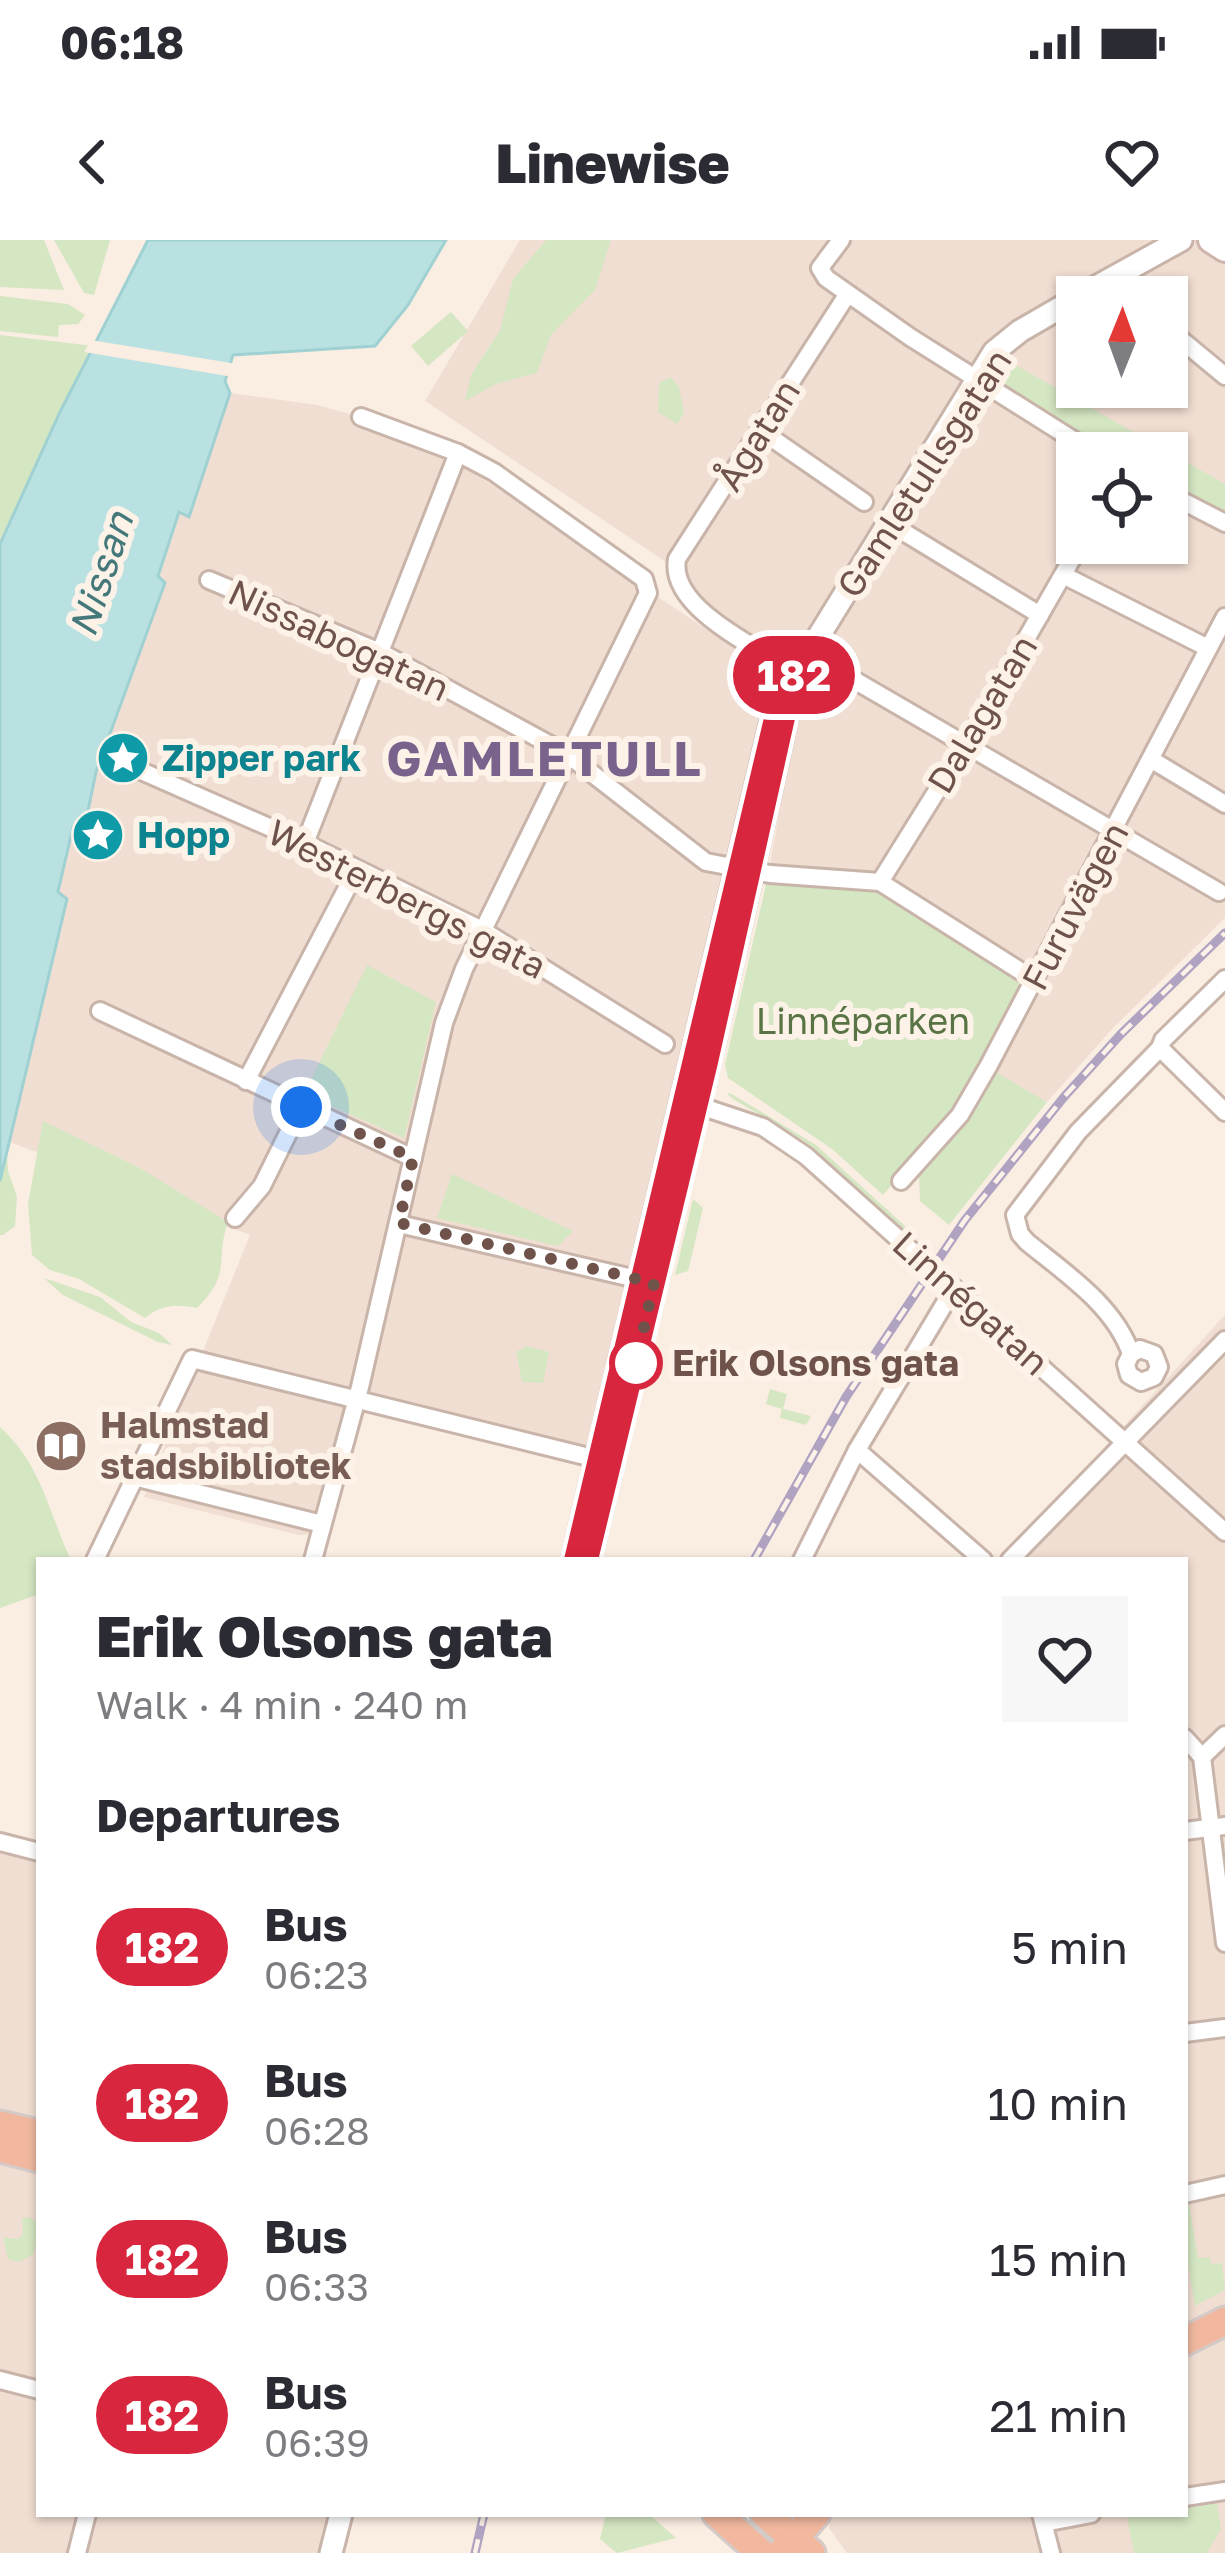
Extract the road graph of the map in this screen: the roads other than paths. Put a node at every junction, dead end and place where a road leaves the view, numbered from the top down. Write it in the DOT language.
graph roads {
  1 [pos="841,240"];
  2 [pos="1181,240"];
  3 [pos="1211,240"];
  4 [pos="1225,249"];
  5 [pos="1116,276"];
  6 [pos="847,295"];
  7 [pos="1056,310"];
  8 [pos="1188,345"];
  9 [pos="1225,376"];
  10 [pos="976,380"];
  11 [pos="362,417"];
  12 [pos="760,430"];
  13 [pos="1060,432"];
  14 [pos="458,453"];
  15 [pos="864,502"];
  16 [pos="1188,504"];
  17 [pos="1225,523"];
  18 [pos="907,534"];
  19 [pos="1070,564"];
  20 [pos="1063,575"];
  21 [pos="209,580"];
  22 [pos="1040,615"];
  23 [pos="1225,617"];
  24 [pos="1208,649"];
  25 [pos="380,652"];
  26 [pos="830,666"];
  27 [pos="796,673"];
  28 [pos="966,744"];
  29 [pos="568,754"];
  30 [pos="1152,760"];
  31 [pos="139,770"];
  32 [pos="1225,804"];
  33 [pos="1113,833"];
  34 [pos="305,843"];
  35 [pos="357,869"];
  36 [pos="744,870"];
  37 [pos="880,882"];
  38 [pos="1219,892"];
  39 [pos="482,930"];
  40 [pos="1225,979"];
  41 [pos="1036,981"];
  42 [pos="100,1011"];
  43 [pos="664,1044"];
  44 [pos="1160,1048"];
  45 [pos="245,1081"];
  46 [pos="698,1105"];
  47 [pos="301,1107"];
  48 [pos="1225,1112"];
  49 [pos="413,1158"];
  50 [pos="901,1181"];
  51 [pos="236,1218"];
  52 [pos="399,1223"];
  53 [pos="648,1281"];
  54 [pos="954,1288"];
  55 [pos="1225,1340"];
  56 [pos="1131,1354"];
  57 [pos="354,1399"];
  58 [pos="1124,1442"];
  59 [pos="856,1450"];
  60 [pos="605,1461"];
  61 [pos="138,1478"];
  62 [pos="322,1524"];
  63 [pos="1225,1532"];
  64 [pos="97,1557"];
  65 [pos="314,1557"];
  66 [pos="574,1557"];
  67 [pos="589,1557"];
  68 [pos="803,1557"];
  69 [pos="980,1557"];
  70 [pos="1013,1557"];
  71 [pos="1225,1735"];
  72 [pos="1188,1741"];
  73 [pos="1202,1757"];
  74 [pos="1217,1826"];
  75 [pos="0,1842"];
  76 [pos="36,1851"];
  77 [pos="1225,1942"];
  78 [pos="1225,2028"];
  79 [pos="1188,2033"];
  80 [pos="0,2126"];
  81 [pos="36,2133"];
  82 [pos="0,2148"];
  83 [pos="36,2157"];
  84 [pos="1225,2185"];
  85 [pos="1188,2193"];
  86 [pos="1225,2321"];
  87 [pos="1188,2340"];
  88 [pos="0,2380"];
  89 [pos="36,2389"];
  90 [pos="1225,2491"];
  91 [pos="1188,2497"];
  92 [pos="86,2517"];
  93 [pos="339,2517"];
  94 [pos="724,2517"];
  95 [pos="811,2517"];
  96 [pos="1043,2518"];
  97 [pos="777,2539"];
  98 [pos="77,2553"];
  99 [pos="332,2553"];
  100 [pos="1051,2553"];
  1 -- 6 [label="street"];
  2 -- 5 [label="street, Gamletullsgatan"];
  3 -- 4 [label="main road"];
  6 -- 10 [label="street"];
  6 -- 12 [label="street, Ågatan"];
  7 -- 10 [label="street, Gamletullsgatan"];
  8 -- 9 [label="street"];
  10 -- 13 [label="street"];
  10 -- 27 [label="street, Gamletullsgatan"];
  11 -- 14 [label="street"];
  12 -- 15 [label="street"];
  12 -- 27 [label="street, Ågatan"];
  14 -- 25 [label="street"];
  14 -- 29 [label="street"];
  16 -- 17 [label="street"];
  18 -- 22 [label="street"];
  19 -- 20 [label="street, Dalagatan"];
  20 -- 22 [label="street, Dalagatan"];
  20 -- 24 [label="street"];
  21 -- 25 [label="street, Nissabogatan"];
  22 -- 28 [label="street, Dalagatan"];
  23 -- 24 [label="street, Furuvägen"];
  24 -- 30 [label="street, Furuvägen"];
  25 -- 29 [label="street, Nissabogatan"];
  25 -- 34 [label="street"];
  26 -- 28 [label="street"];
  27 -- 36 [label="street, Gamletullsgatan"];
  28 -- 33 [label="street"];
  28 -- 37 [label="street, Dalagatan"];
  29 -- 36 [label="street, Nissabogatan"];
  29 -- 39 [label="street"];
  30 -- 32 [label="street"];
  30 -- 33 [label="street, Furuvägen"];
  31 -- 34 [label="street, Westerbergs gata"];
  33 -- 38 [label="street"];
  33 -- 41 [label="street, Furuvägen"];
  34 -- 35 [label="street, Westerbergs gata"];
  35 -- 39 [label="street, Westerbergs gata"];
  35 -- 45 [label="street"];
  36 -- 37 [label="street, Nissabogatan"];
  36 -- 46 [label="street, Gamletullsgatan"];
  36 -- 53 [label="street, Gamletullsgatan"];
  37 -- 41 [label="street, Nissabogatan"];
  39 -- 43 [label="street, Westerbergs gata"];
  39 -- 49 [label="street"];
  40 -- 44 [label="street"];
  41 -- 50 [label="street, Furuvägen"];
  42 -- 45 [label="street"];
  44 -- 48 [label="street"];
  44 -- 56 [label="street"];
  45 -- 47 [label="street"];
  46 -- 53 [label="street, Gamletullsgatan"];
  46 -- 54 [label="street, Linnégatan"];
  47 -- 49 [label="street"];
  47 -- 51 [label="street"];
  49 -- 52 [label="street"];
  52 -- 53 [label="street"];
  52 -- 57 [label="street"];
  53 -- 60 [label="street, Gamletullsgatan"];
  54 -- 58 [label="street, Linnégatan"];
  54 -- 59 [label="street"];
  55 -- 58 [label="street"];
  57 -- 60 [label="street"];
  57 -- 61 [label="street"];
  57 -- 62 [label="street"];
  58 -- 63 [label="street, Linnégatan"];
  58 -- 70 [label="street"];
  59 -- 68 [label="street"];
  59 -- 69 [label="street"];
  60 -- 66 [label="street, Gamletullsgatan"];
  60 -- 67 [label="street, Gamletullsgatan"];
  61 -- 62 [label="street"];
  61 -- 64 [label="street"];
  62 -- 65 [label="street"];
  71 -- 73 [label="street"];
  72 -- 73 [label="street"];
  73 -- 74 [label="street"];
  74 -- 77 [label="street"];
  75 -- 76 [label="street"];
  78 -- 79 [label="street"];
  80 -- 81 [label="highway"];
  82 -- 83 [label="highway"];
  84 -- 85 [label="street"];
  86 -- 87 [label="highway"];
  88 -- 89 [label="street"];
  90 -- 91 [label="street"];
  92 -- 98 [label="street"];
  93 -- 99 [label="street"];
  94 -- 97 [label="highway"];
  95 -- 97 [label="highway"];
  96 -- 100 [label="street"];
}
